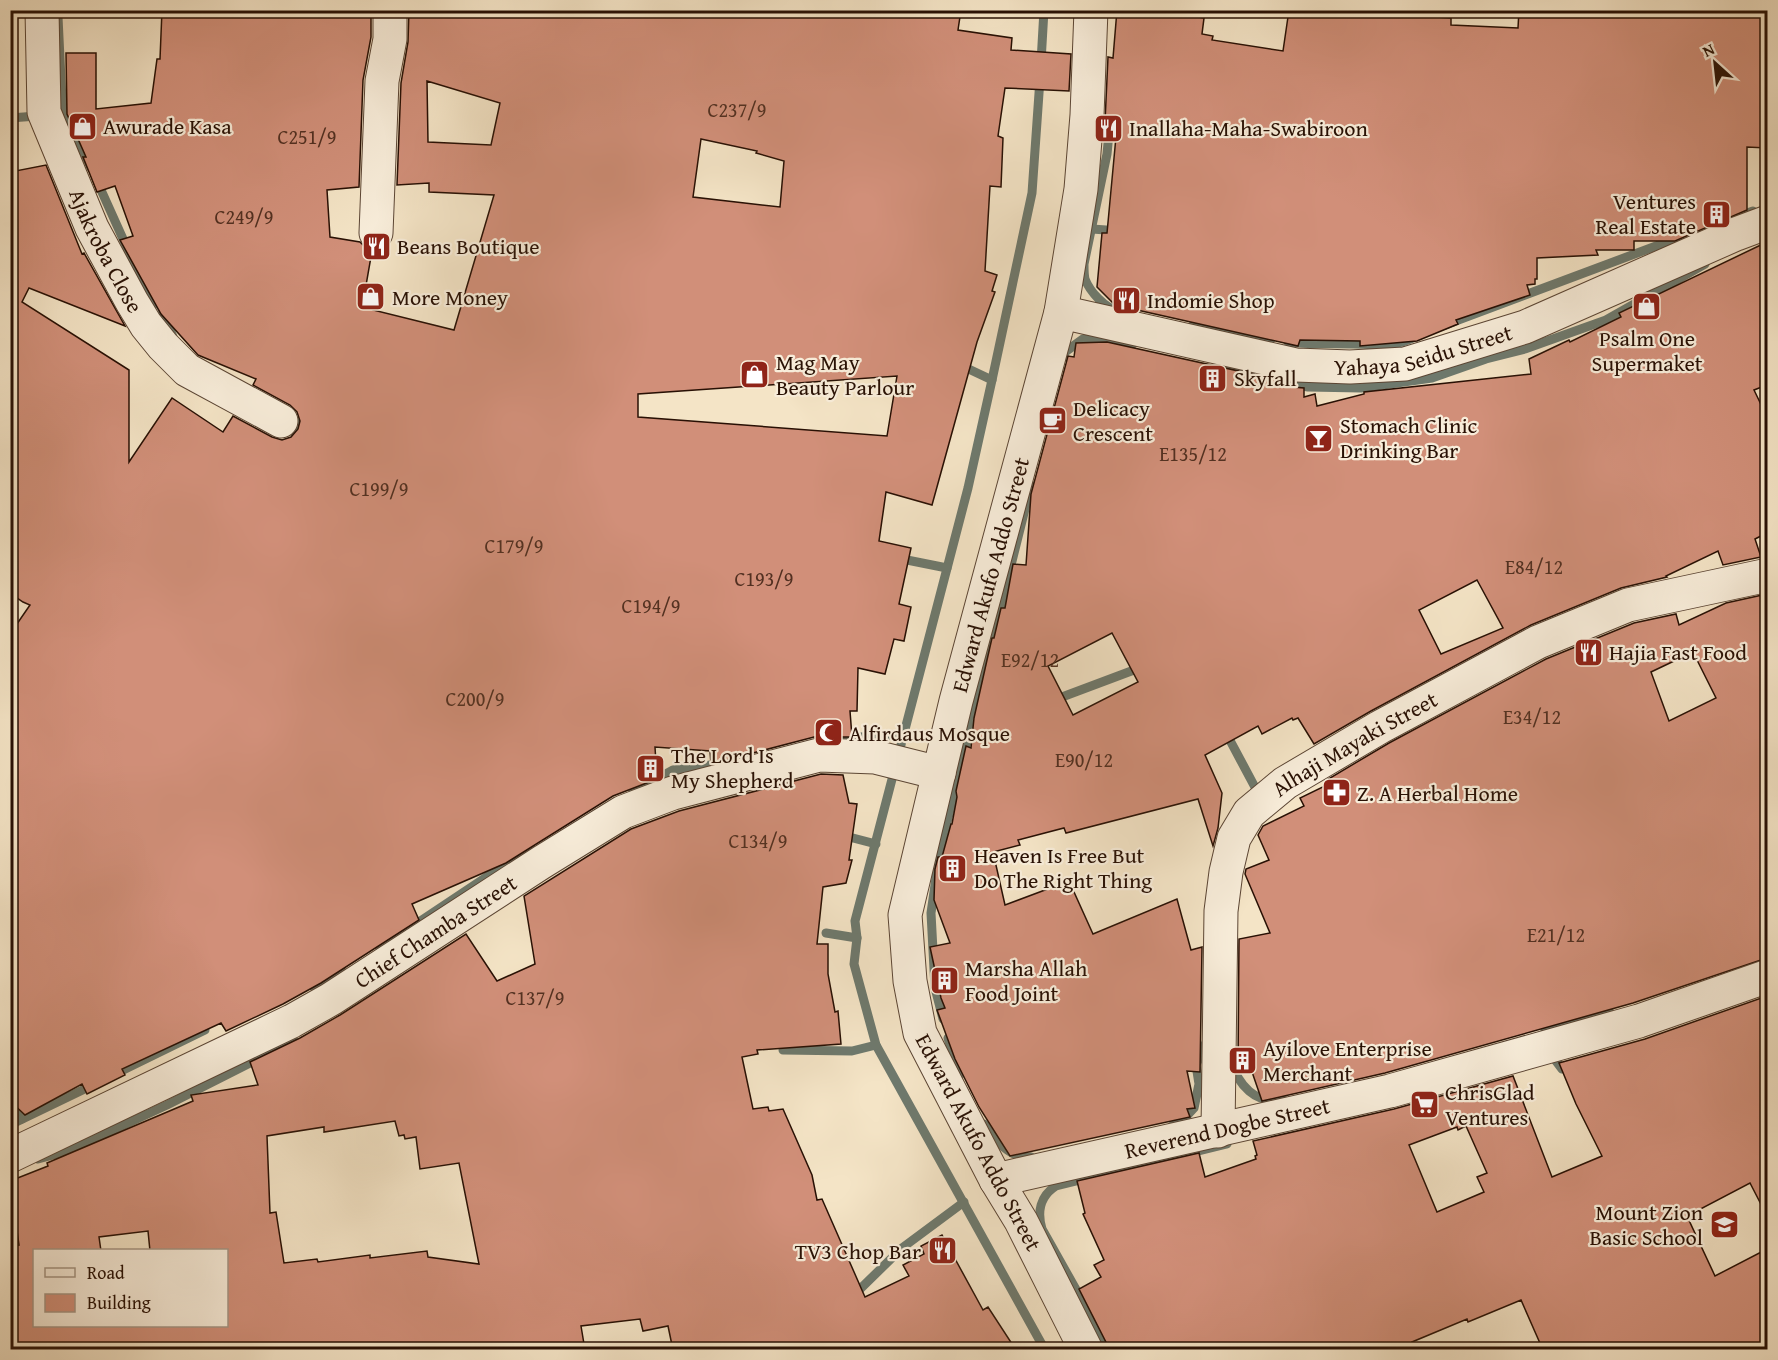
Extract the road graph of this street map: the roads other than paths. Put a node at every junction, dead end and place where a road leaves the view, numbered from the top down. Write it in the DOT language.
graph roads {
  1 [pos="42,10"];
  2 [pos="390,10"];
  3 [pos="1091,10"];
  4 [pos="1767,222"];
  5 [pos="376,233"];
  6 [pos="1061,312"];
  7 [pos="281,421"];
  8 [pos="1767,575"];
  9 [pos="925,769"];
  10 [pos="1767,976"];
  11 [pos="1218,1131"];
  12 [pos="10,1156"];
  13 [pos="996,1180"];
  14 [pos="1086,1350"];
  1 -- 7 [label="street, Ajakroba Close"];
  2 -- 5 [label="street"];
  3 -- 6 [label="street, Edward Akufo Addo Street"];
  4 -- 6 [label="street, Yahaya Seidu Street"];
  6 -- 9 [label="street, Edward Akufo Addo Street"];
  8 -- 11 [label="street, Alhaji Mayaki Street"];
  9 -- 12 [label="street, Chief Chamba Street"];
  9 -- 13 [label="street, Edward Akufo Addo Street"];
  10 -- 11 [label="street, Reverend Dogbe Street"];
  11 -- 13 [label="street, Reverend Dogbe Street"];
  13 -- 14 [label="street, Edward Akufo Addo Street"];
}
